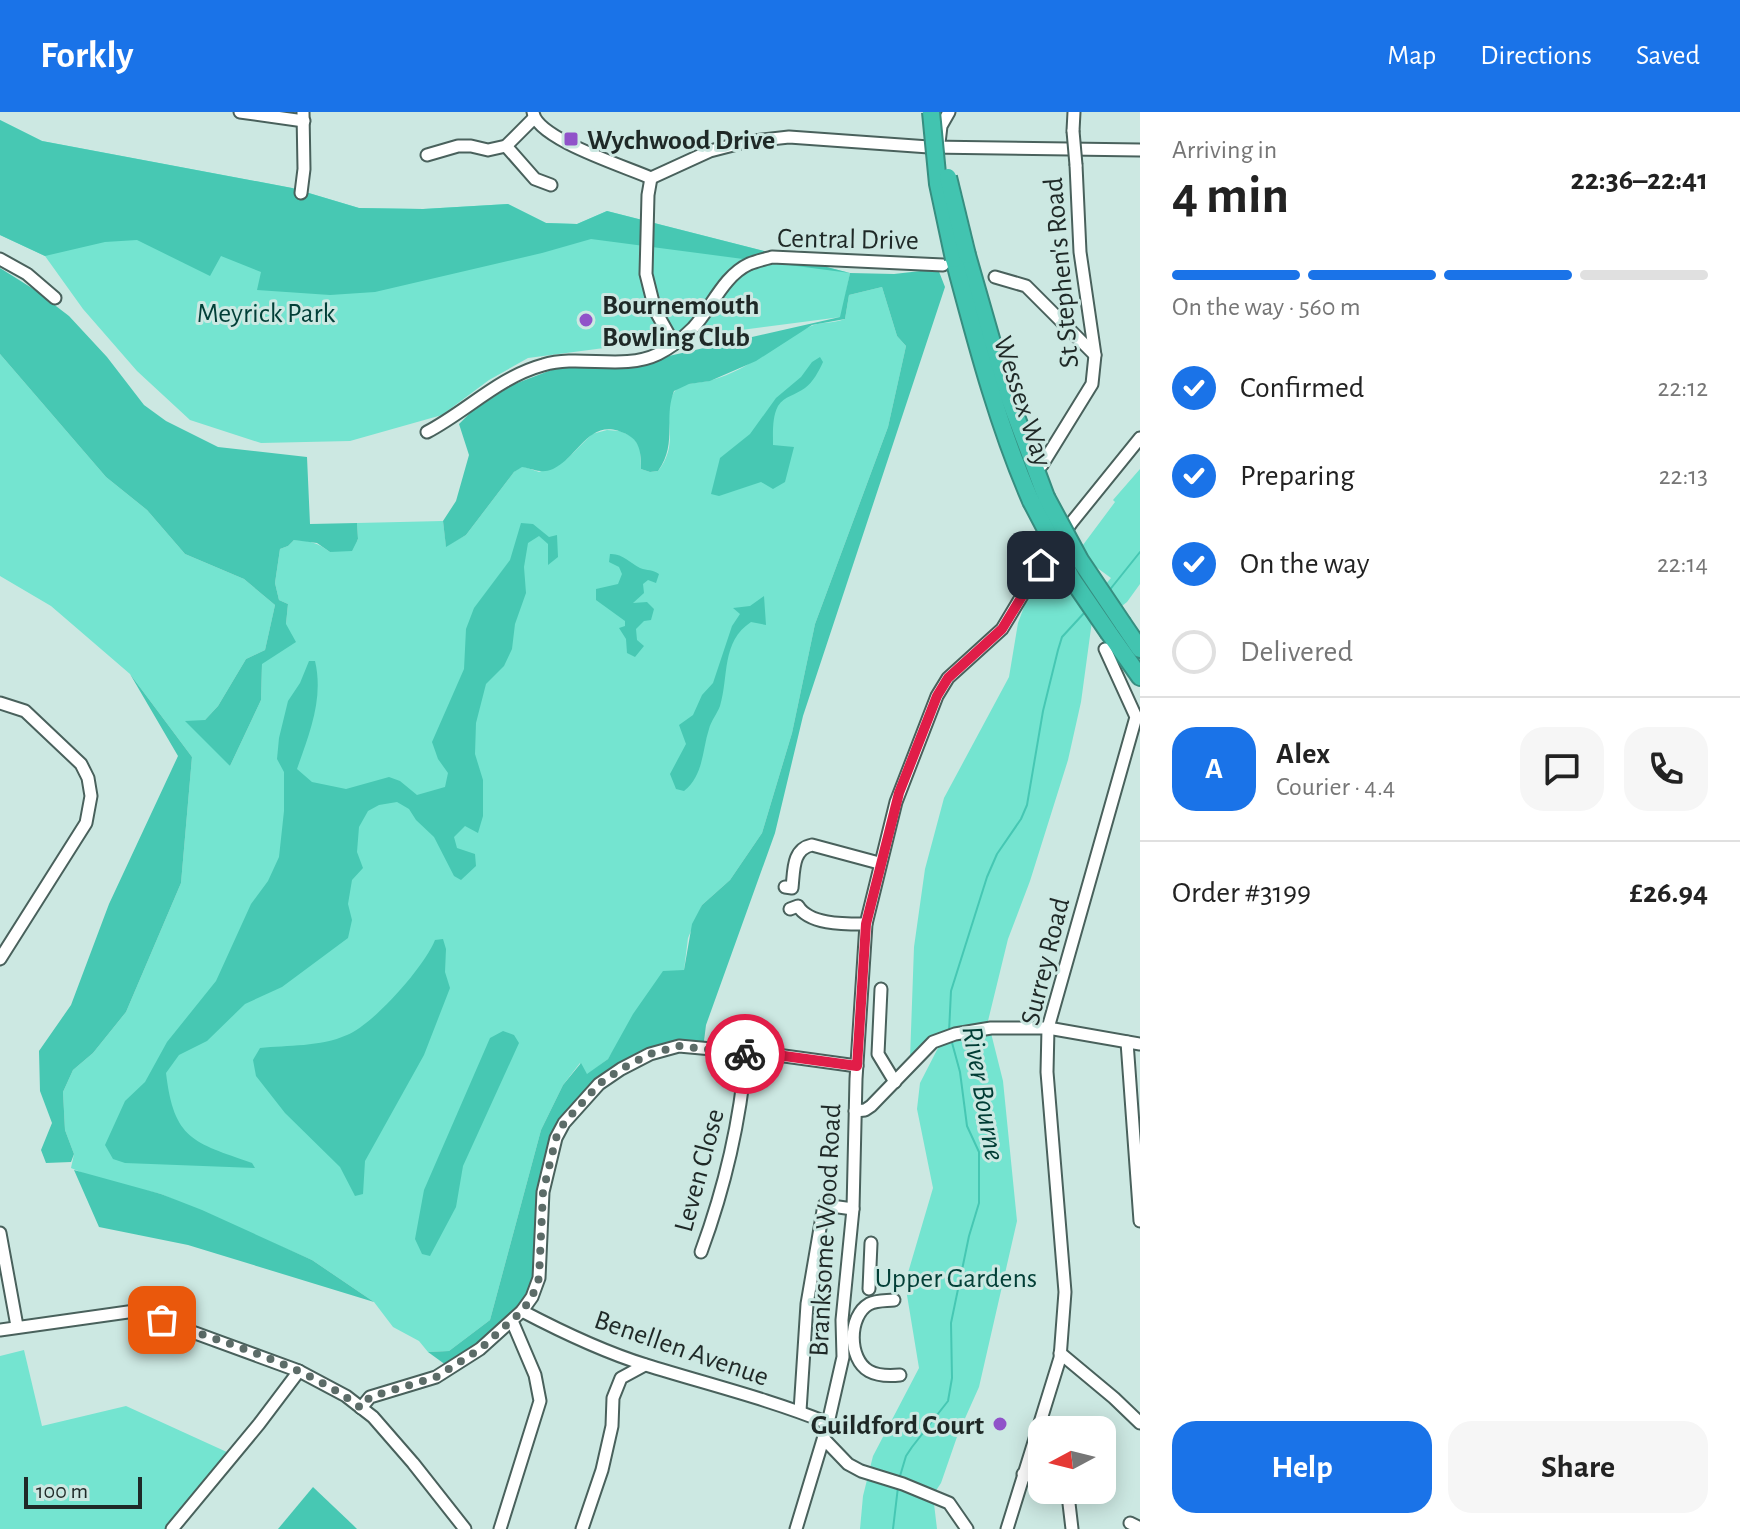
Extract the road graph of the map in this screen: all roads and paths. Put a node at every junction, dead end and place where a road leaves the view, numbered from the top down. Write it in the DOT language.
graph roads {
  1 [pos="240,112"];
  2 [pos="931,112"];
  3 [pos="941,112"];
  4 [pos="949,112"];
  5 [pos="1074,112"];
  6 [pos="533,115"];
  7 [pos="303,117"];
  8 [pos="506,146"];
  9 [pos="939,148"];
  10 [pos="1140,150"];
  11 [pos="427,155"];
  12 [pos="651,178"];
  13 [pos="551,185"];
  14 [pos="301,193"];
  15 [pos="0,259"];
  16 [pos="955,259"];
  17 [pos="1000,281"];
  18 [pos="55,298"];
  19 [pos="674,344"];
  20 [pos="1095,355"];
  21 [pos="427,432"];
  22 [pos="1140,438"];
  23 [pos="1042,465"];
  24 [pos="1112,636"];
  25 [pos="1140,649"];
  26 [pos="1140,677"];
  27 [pos="0,703"];
  28 [pos="879,863"];
  29 [pos="785,887"];
  30 [pos="795,905"];
  31 [pos="866,924"];
  32 [pos="0,959"];
  33 [pos="881,989"];
  34 [pos="1048,1028"];
  35 [pos="1083,1035"];
  36 [pos="1127,1042"];
  37 [pos="1140,1044"];
  38 [pos="1048,1050"];
  39 [pos="746,1054"];
  40 [pos="857,1066"];
  41 [pos="895,1082"];
  42 [pos="855,1111"];
  43 [pos="853,1209"];
  44 [pos="1140,1221"];
  45 [pos="0,1233"];
  46 [pos="871,1243"];
  47 [pos="701,1252"];
  48 [pos="869,1289"];
  49 [pos="894,1300"];
  50 [pos="522,1311"];
  51 [pos="512,1321"];
  52 [pos="17,1326"];
  53 [pos="0,1330"];
  54 [pos="1060,1353"];
  55 [pos="645,1365"];
  56 [pos="299,1371"];
  57 [pos="900,1375"];
  58 [pos="361,1408"];
  59 [pos="800,1411"];
  60 [pos="828,1423"];
  61 [pos="1140,1423"];
  62 [pos="824,1439"];
  63 [pos="1023,1474"];
  64 [pos="1028,1476"];
  65 [pos="1069,1504"];
  66 [pos="172,1529"];
  67 [pos="465,1529"];
  68 [pos="500,1529"];
  69 [pos="582,1529"];
  70 [pos="796,1529"];
  71 [pos="967,1529"];
  72 [pos="1007,1529"];
  73 [pos="1072,1529"];
  1 -- 7 [label="street"];
  2 -- 16 [label="highway, Wessex Way, bridge"];
  3 -- 16 [label="highway, Wessex Way, bridge"];
  4 -- 9 [label="street"];
  5 -- 20 [label="street, St Stephen's Road, bridge"];
  6 -- 8 [label="street"];
  6 -- 12 [label="street"];
  7 -- 14 [label="street"];
  8 -- 11 [label="street"];
  8 -- 13 [label="street"];
  9 -- 10 [label="street"];
  9 -- 12 [label="street"];
  12 -- 19 [label="street"];
  15 -- 18 [label="street"];
  16 -- 19 [label="street, Central Drive"];
  16 -- 24 [label="highway, Wessex Way, bridge"];
  17 -- 20 [label="street"];
  19 -- 21 [label="street, Central Drive"];
  20 -- 23 [label="street, St Stephen's Road"];
  22 -- 28 [label="street, Branksome Wood Road"];
  24 -- 25 [label="highway, Wessex Way"];
  24 -- 26 [label="highway, Wessex Way"];
  24 -- 34 [label="street, Surrey Road"];
  27 -- 32 [label="street"];
  28 -- 29 [label="street"];
  28 -- 31 [label="street, Branksome Wood Road"];
  30 -- 31 [label="street"];
  31 -- 40 [label="street, Branksome Wood Road"];
  33 -- 41 [label="street"];
  34 -- 35 [label="street"];
  34 -- 38 [label="street, Surrey Road"];
  34 -- 41 [label="street"];
  35 -- 36 [label="street"];
  35 -- 38 [label="street"];
  36 -- 37 [label="street"];
  36 -- 44 [label="street"];
  38 -- 54 [label="street, Surrey Road"];
  39 -- 40 [label="street"];
  39 -- 47 [label="street, Leven Close"];
  39 -- 50 [label="street"];
  40 -- 42 [label="street, Branksome Wood Road"];
  41 -- 42 [label="street"];
  42 -- 43 [label="street, Branksome Wood Road"];
  43 -- 59 [label="street"];
  43 -- 60 [label="street, Branksome Wood Road"];
  45 -- 52 [label="street"];
  46 -- 48 [label="street"];
  49 -- 57 [label="street"];
  50 -- 51 [label="street"];
  50 -- 55 [label="street, Benellen Avenue"];
  51 -- 58 [label="street"];
  51 -- 68 [label="street"];
  52 -- 53 [label="street"];
  52 -- 56 [label="street"];
  54 -- 61 [label="street"];
  54 -- 63 [label="street, Surrey Road"];
  55 -- 59 [label="street, Benellen Avenue"];
  55 -- 69 [label="street"];
  56 -- 58 [label="street"];
  56 -- 66 [label="street"];
  58 -- 67 [label="street"];
  59 -- 60 [label="street, Benellen Avenue"];
  60 -- 62 [label="street, Branksome Wood Road"];
  62 -- 70 [label="street, Branksome Wood Road"];
  62 -- 71 [label="street"];
  63 -- 64 [label="street"];
  63 -- 72 [label="street, Surrey Road"];
  65 -- 73 [label="street"];
}
